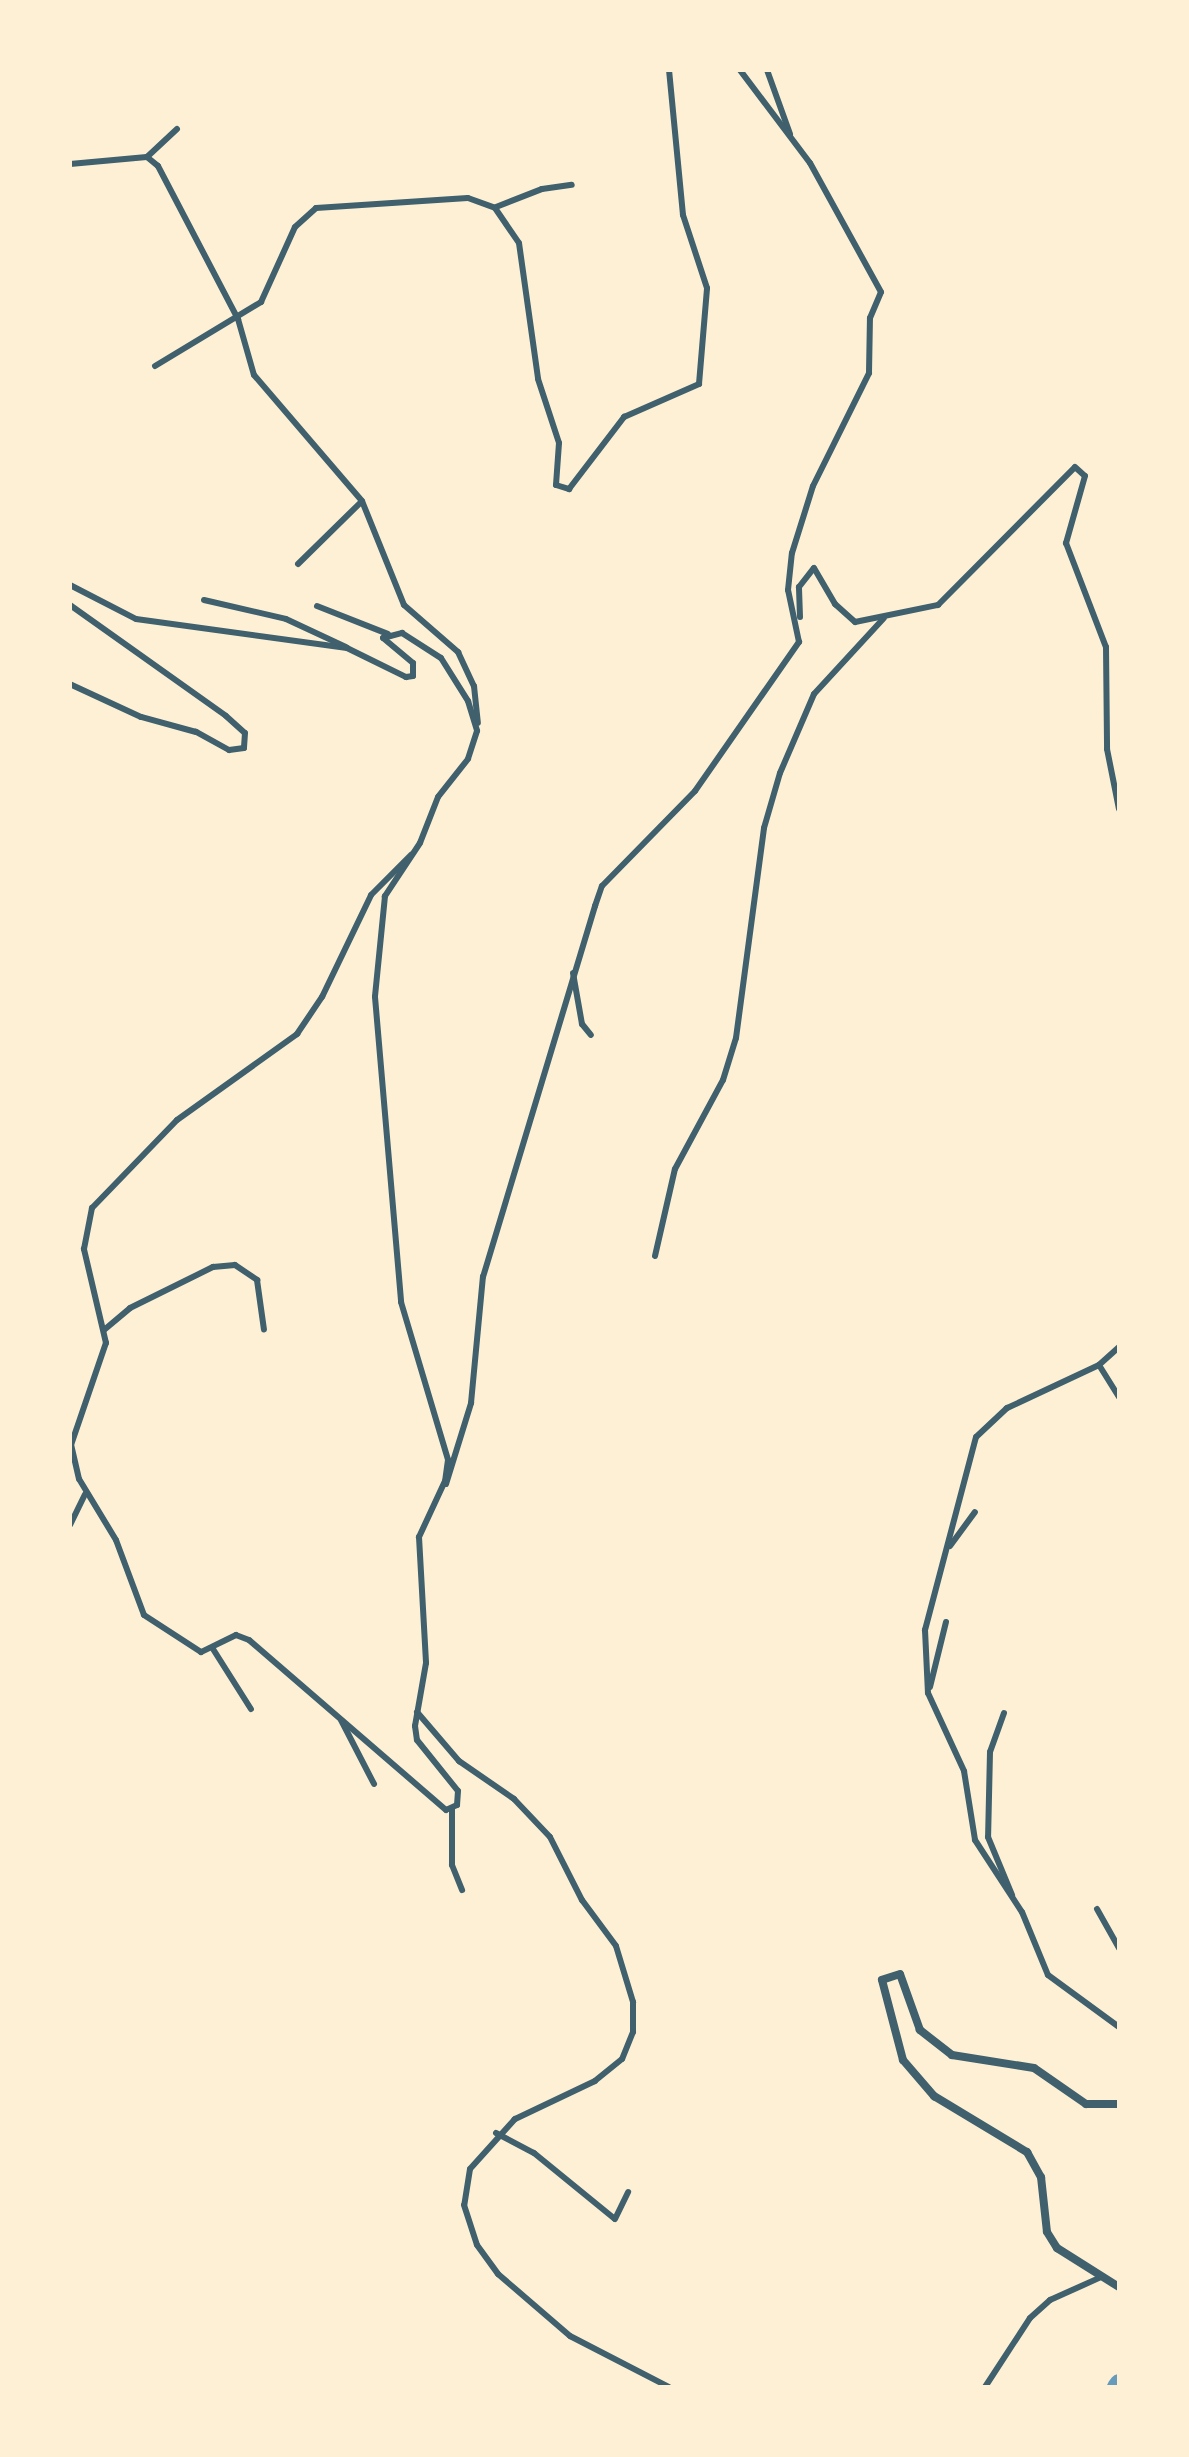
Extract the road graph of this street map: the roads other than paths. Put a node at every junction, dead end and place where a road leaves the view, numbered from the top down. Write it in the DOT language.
graph roads {
  1 [pos="670,70"];
  2 [pos="740,70"];
  3 [pos="767,70"];
  4 [pos="177,129"];
  5 [pos="793,140"];
  6 [pos="147,157"];
  7 [pos="70,164"];
  8 [pos="572,186"];
  9 [pos="495,208"];
  10 [pos="238,319"];
  11 [pos="154,366"];
  12 [pos="362,501"];
  13 [pos="298,564"];
  14 [pos="70,585"];
  15 [pos="204,600"];
  16 [pos="70,605"];
  17 [pos="317,606"];
  18 [pos="885,618"];
  19 [pos="801,629"];
  20 [pos="388,634"];
  21 [pos="347,648"];
  22 [pos="70,684"];
  23 [pos="477,731"];
  24 [pos="1119,809"];
  25 [pos="412,855"];
  26 [pos="572,972"];
  27 [pos="591,1035"];
  28 [pos="655,1256"];
  29 [pos="104,1330"];
  30 [pos="264,1330"];
  31 [pos="1119,1347"];
  32 [pos="1099,1365"];
  33 [pos="1119,1396"];
  34 [pos="70,1445"];
  35 [pos="442,1488"];
  36 [pos="86,1494"];
  37 [pos="975,1512"];
  38 [pos="70,1524"];
  39 [pos="949,1547"];
  40 [pos="946,1622"];
  41 [pos="214,1649"];
  42 [pos="928,1693"];
  43 [pos="251,1709"];
  44 [pos="335,1710"];
  45 [pos="416,1711"];
  46 [pos="1004,1714"];
  47 [pos="374,1784"];
  48 [pos="452,1809"];
  49 [pos="462,1890"];
  50 [pos="1014,1901"];
  51 [pos="1098,1909"];
  52 [pos="1119,1948"];
  53 [pos="1119,2027"];
  54 [pos="1119,2104"];
  55 [pos="496,2133"];
  56 [pos="628,2192"];
  57 [pos="1099,2278"];
  58 [pos="1119,2287"];
  59 [pos="669,2387"];
  60 [pos="985,2387"];
  1 -- 9 [label="street"];
  2 -- 5 [label="street"];
  3 -- 5 [label="street"];
  4 -- 6 [label="street"];
  5 -- 19 [label="street"];
  6 -- 7 [label="street"];
  6 -- 10 [label="street"];
  8 -- 9 [label="street"];
  9 -- 10 [label="street"];
  10 -- 11 [label="street"];
  10 -- 12 [label="street"];
  12 -- 13 [label="street"];
  12 -- 23 [label="street"];
  14 -- 21 [label="street"];
  15 -- 21 [label="street"];
  16 -- 22 [label="street"];
  17 -- 20 [label="street"];
  18 -- 19 [label="street"];
  18 -- 24 [label="street"];
  18 -- 28 [label="street"];
  19 -- 26 [label="street"];
  20 -- 21 [label="street"];
  20 -- 23 [label="street"];
  23 -- 25 [label="street"];
  25 -- 29 [label="street"];
  25 -- 35 [label="street"];
  26 -- 27 [label="street"];
  26 -- 35 [label="street"];
  29 -- 30 [label="street"];
  29 -- 34 [label="street"];
  31 -- 32 [label="street"];
  32 -- 33 [label="street"];
  32 -- 39 [label="street"];
  34 -- 36 [label="street"];
  35 -- 45 [label="street"];
  36 -- 38 [label="street"];
  36 -- 41 [label="street"];
  37 -- 39 [label="street"];
  39 -- 42 [label="street"];
  40 -- 42 [label="street"];
  41 -- 43 [label="street"];
  41 -- 44 [label="street"];
  42 -- 50 [label="street"];
  44 -- 47 [label="street"];
  44 -- 48 [label="street"];
  45 -- 48 [label="street"];
  45 -- 55 [label="street"];
  46 -- 50 [label="street"];
  48 -- 49 [label="street"];
  50 -- 53 [label="street"];
  51 -- 52 [label="street"];
  54 -- 57 [label="street"];
  55 -- 56 [label="street"];
  55 -- 59 [label="street"];
  57 -- 58 [label="street"];
  57 -- 60 [label="street"];
}
